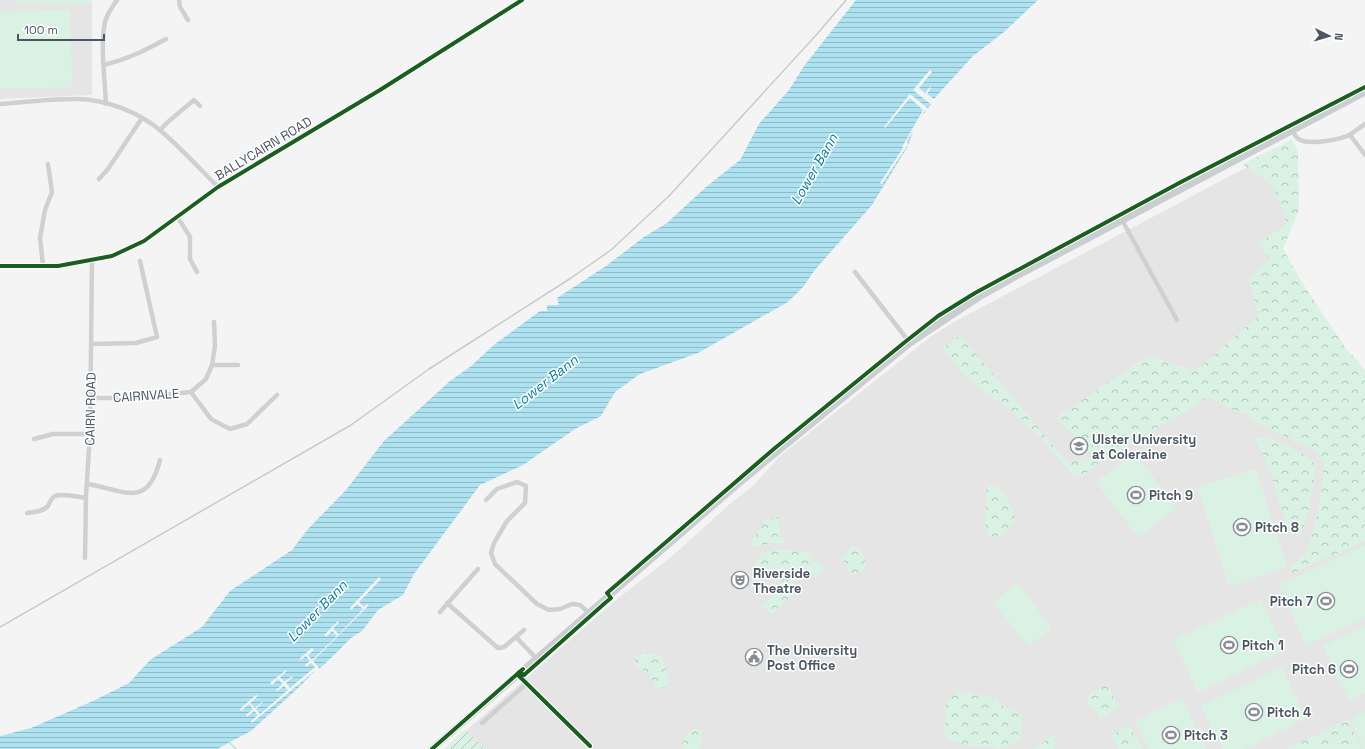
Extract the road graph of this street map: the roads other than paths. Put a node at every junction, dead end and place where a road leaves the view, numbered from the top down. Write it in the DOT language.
graph roads {
  1 [pos="117,0"];
  2 [pos="179,0"];
  3 [pos="522,0"];
  4 [pos="188,20"];
  5 [pos="166,39"];
  6 [pos="104,65"];
  7 [pos="1365,92"];
  8 [pos="0,104"];
  9 [pos="106,104"];
  10 [pos="200,106"];
  11 [pos="142,118"];
  12 [pos="1365,124"];
  13 [pos="160,130"];
  14 [pos="1292,130"];
  15 [pos="1350,135"];
  16 [pos="1365,155"];
  17 [pos="48,164"];
  18 [pos="99,179"];
  19 [pos="218,187"];
  20 [pos="177,216"];
  21 [pos="1122,220"];
  22 [pos="92,260"];
  23 [pos="140,261"];
  24 [pos="0,266"];
  25 [pos="42,266"];
  26 [pos="197,272"];
  27 [pos="855,272"];
  28 [pos="1177,320"];
  29 [pos="214,322"];
  30 [pos="910,343"];
  31 [pos="91,344"];
  32 [pos="238,364"];
  33 [pos="212,365"];
  34 [pos="191,392"];
  35 [pos="278,395"];
  36 [pos="90,398"];
  37 [pos="90,434"];
  38 [pos="34,439"];
  39 [pos="160,460"];
  40 [pos="87,484"];
  41 [pos="86,498"];
  42 [pos="486,500"];
  43 [pos="27,513"];
  44 [pos="85,558"];
  45 [pos="478,569"];
  46 [pos="448,603"];
  47 [pos="440,612"];
  48 [pos="589,613"];
  49 [pos="524,630"];
  50 [pos="516,637"];
  51 [pos="536,658"];
  52 [pos="526,684"];
  53 [pos="482,724"];
  54 [pos="432,749"];
  1 -- 6 [label="street"];
  2 -- 4 [label="street"];
  3 -- 19 [label="street, BALLYCAIRN ROAD"];
  5 -- 6 [label="street"];
  6 -- 9 [label="street"];
  7 -- 14 [label="main road"];
  8 -- 9 [label="street"];
  9 -- 11 [label="street"];
  10 -- 13 [label="street"];
  11 -- 13 [label="street"];
  11 -- 18 [label="street"];
  12 -- 15 [label="street"];
  13 -- 19 [label="street"];
  14 -- 15 [label="street"];
  14 -- 21 [label="main road"];
  15 -- 16 [label="street"];
  17 -- 25 [label="street"];
  19 -- 20 [label="street, BALLYCAIRN ROAD"];
  20 -- 22 [label="street, BALLYCAIRN ROAD"];
  20 -- 26 [label="street"];
  21 -- 28 [label="street"];
  21 -- 30 [label="main road"];
  22 -- 25 [label="street, BALLYCAIRN ROAD"];
  22 -- 31 [label="street, CAIRN ROAD"];
  23 -- 31 [label="street"];
  24 -- 25 [label="street, BALLYCAIRN ROAD"];
  27 -- 30 [label="street"];
  29 -- 33 [label="street, CAIRNVALE"];
  30 -- 48 [label="main road"];
  31 -- 36 [label="street, CAIRN ROAD"];
  32 -- 33 [label="street"];
  33 -- 34 [label="street, CAIRNVALE"];
  34 -- 35 [label="street"];
  34 -- 36 [label="street, CAIRNVALE"];
  36 -- 37 [label="street, CAIRN ROAD"];
  37 -- 38 [label="street"];
  37 -- 40 [label="street, CAIRN ROAD"];
  39 -- 40 [label="street"];
  40 -- 41 [label="street, CAIRN ROAD"];
  41 -- 43 [label="street"];
  41 -- 44 [label="street, CAIRN ROAD"];
  42 -- 48 [label="street"];
  45 -- 46 [label="street"];
  46 -- 47 [label="street"];
  46 -- 50 [label="street"];
  48 -- 51 [label="main road"];
  49 -- 50 [label="street"];
  50 -- 51 [label="street"];
  51 -- 54 [label="main road"];
  52 -- 53 [label="street"];
}
